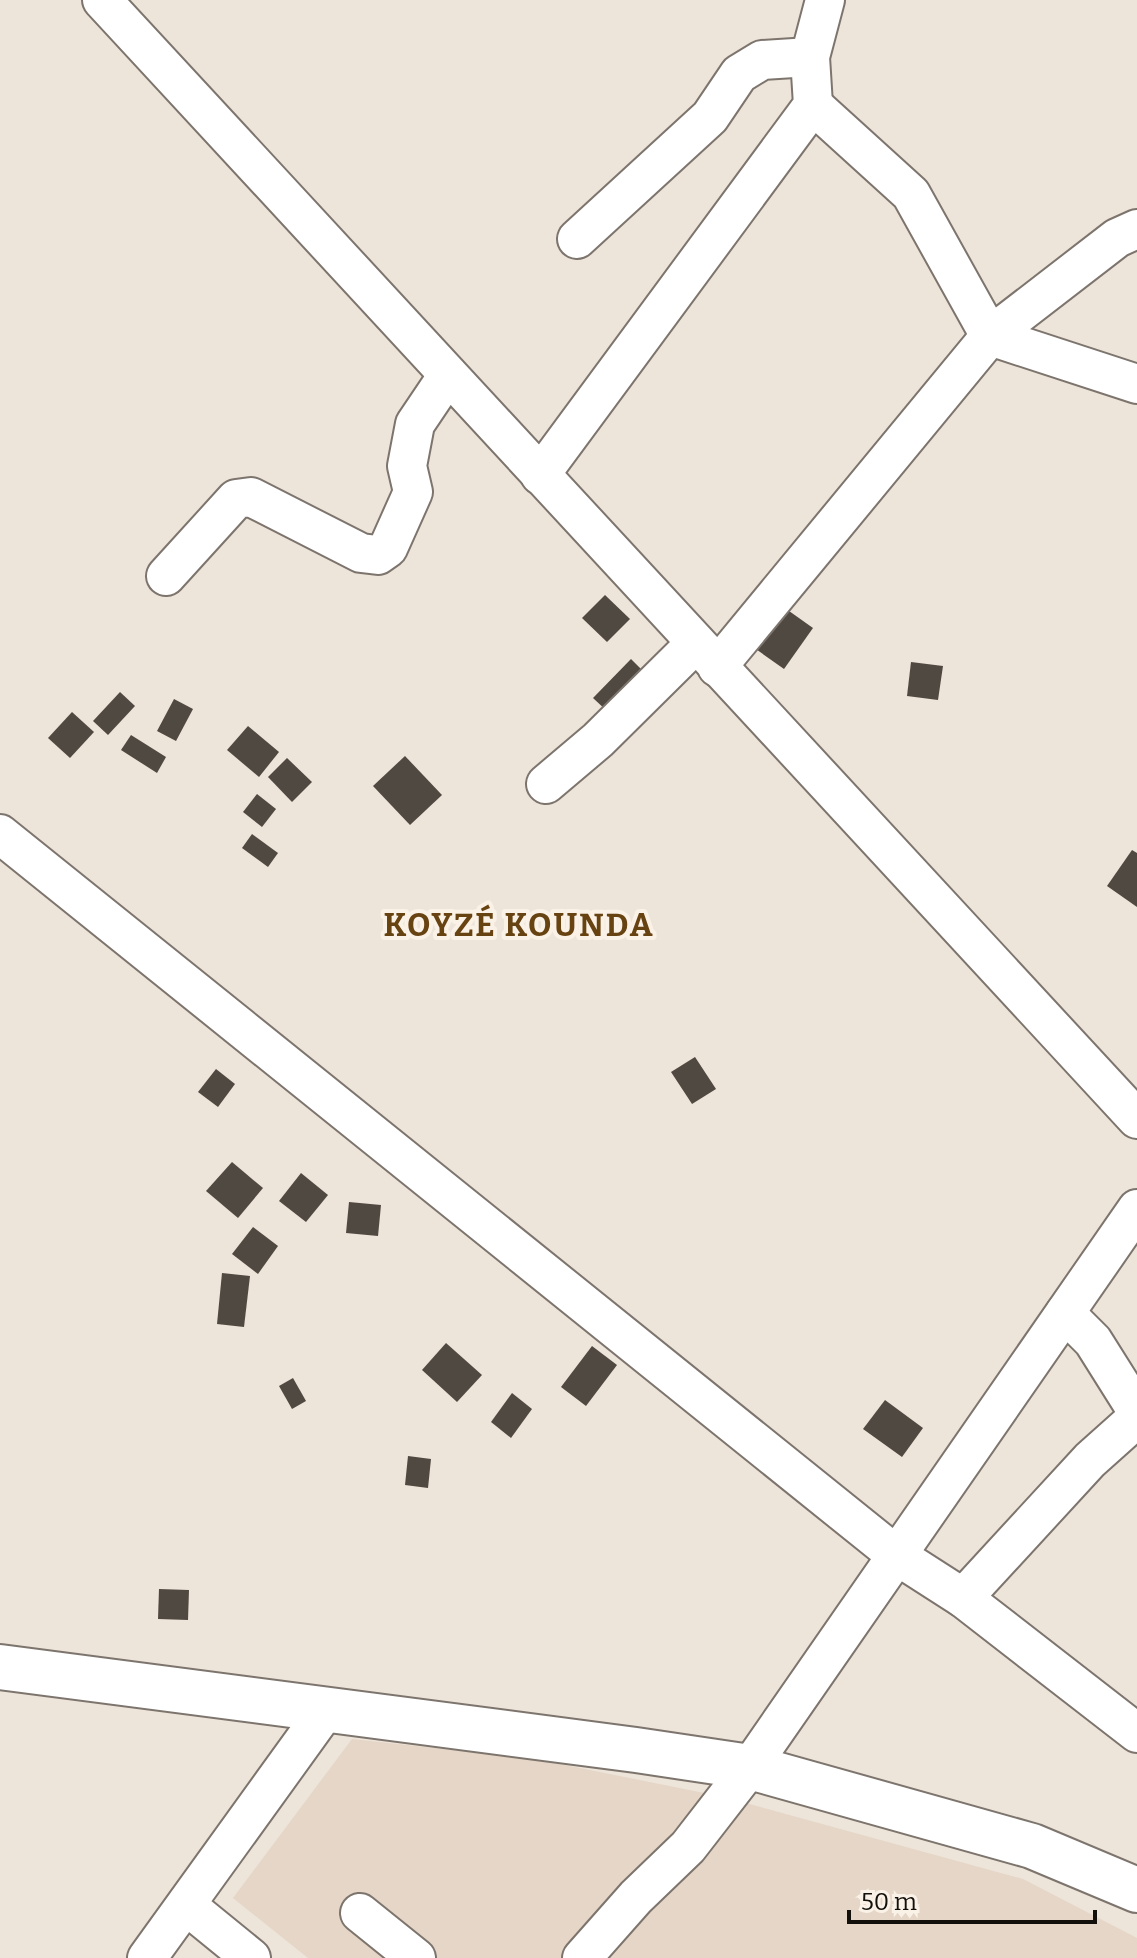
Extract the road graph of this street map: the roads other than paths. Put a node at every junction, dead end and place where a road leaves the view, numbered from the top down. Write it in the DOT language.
graph roads {
  1 [pos="102,0"];
  2 [pos="825,0"];
  3 [pos="810,57"];
  4 [pos="813,105"];
  5 [pos="1137,229"];
  6 [pos="577,239"];
  7 [pos="990,336"];
  8 [pos="448,375"];
  9 [pos="1137,384"];
  10 [pos="540,475"];
  11 [pos="166,576"];
  12 [pos="706,655"];
  13 [pos="546,784"];
  14 [pos="0,834"];
  15 [pos="1137,1119"];
  16 [pos="1137,1209"];
  17 [pos="1065,1313"];
  18 [pos="1137,1411"];
  19 [pos="1137,1418"];
  20 [pos="896,1555"];
  21 [pos="963,1598"];
  22 [pos="0,1667"];
  23 [pos="326,1710"];
  24 [pos="1137,1733"];
  25 [pos="750,1767"];
  26 [pos="1137,1890"];
  27 [pos="186,1905"];
  28 [pos="360,1913"];
  29 [pos="147,1958"];
  30 [pos="251,1958"];
  31 [pos="416,1958"];
  32 [pos="582,1958"];
  1 -- 8 [label="street"];
  2 -- 3 [label="street"];
  3 -- 4 [label="street"];
  3 -- 6 [label="street"];
  4 -- 7 [label="street"];
  4 -- 10 [label="street"];
  5 -- 7 [label="street"];
  7 -- 9 [label="street"];
  7 -- 12 [label="street"];
  8 -- 10 [label="street"];
  8 -- 11 [label="street"];
  10 -- 12 [label="street"];
  12 -- 13 [label="street"];
  12 -- 15 [label="street"];
  14 -- 20 [label="street"];
  16 -- 17 [label="street"];
  17 -- 18 [label="street"];
  17 -- 20 [label="street"];
  19 -- 21 [label="street"];
  20 -- 21 [label="street"];
  20 -- 25 [label="street"];
  21 -- 24 [label="street"];
  22 -- 23 [label="main road"];
  23 -- 25 [label="main road"];
  23 -- 27 [label="street"];
  25 -- 26 [label="main road"];
  25 -- 32 [label="street"];
  27 -- 29 [label="street"];
  27 -- 30 [label="street"];
  28 -- 31 [label="street"];
}
